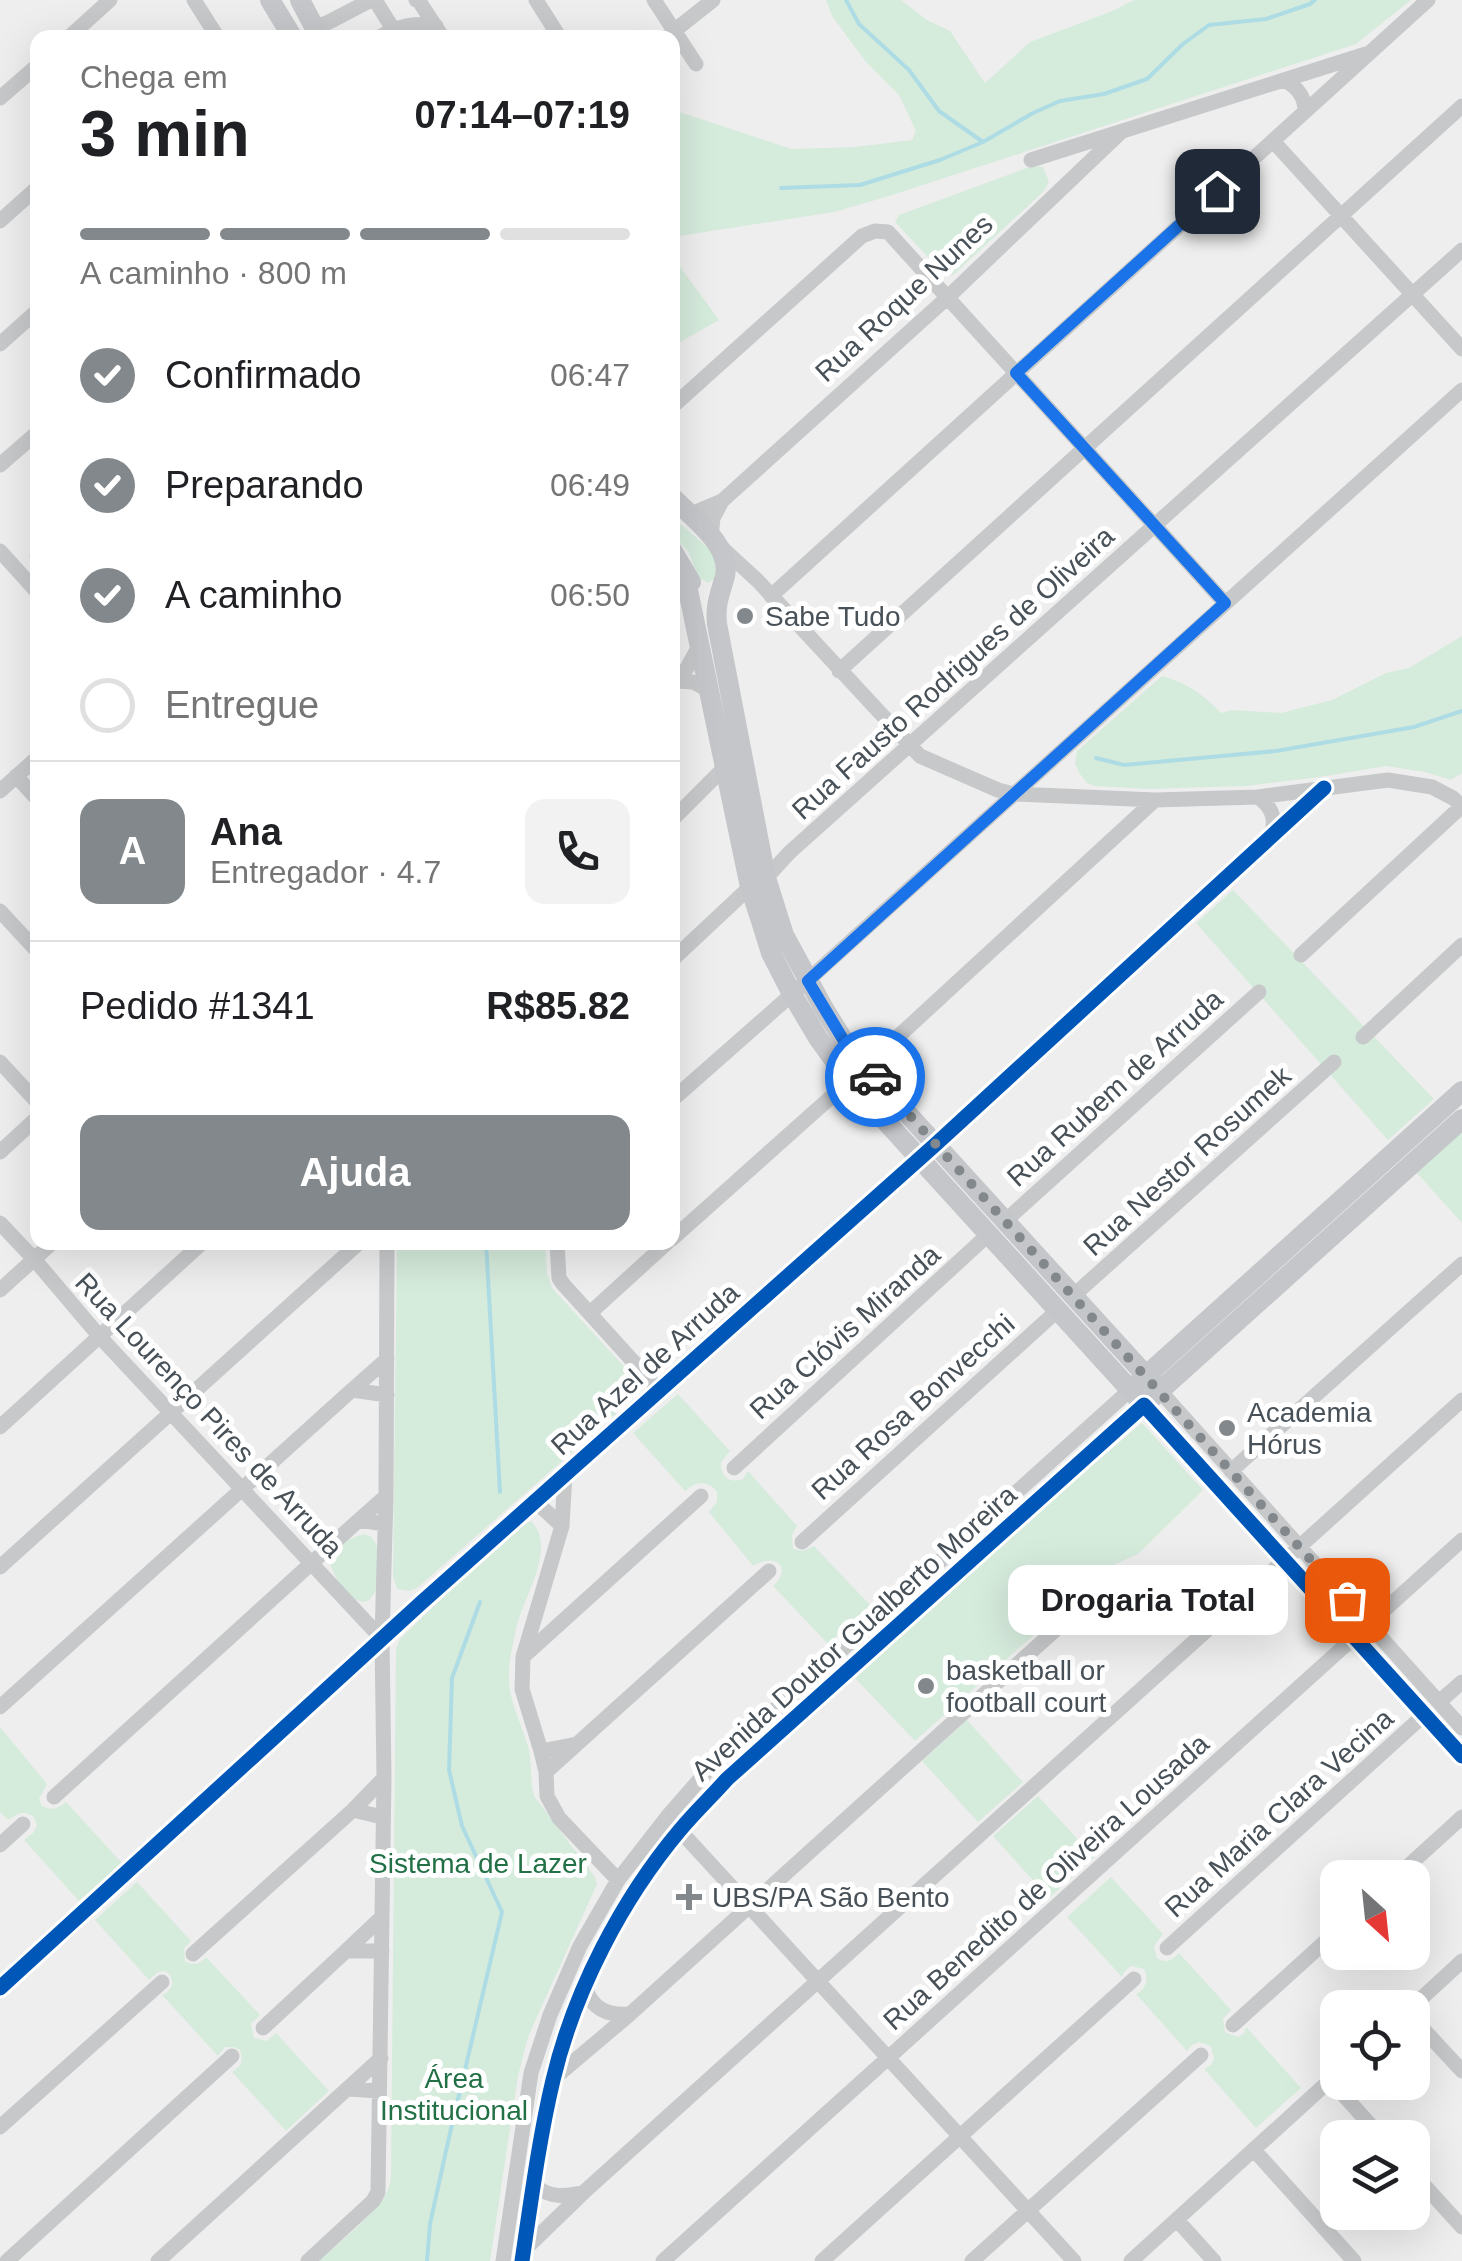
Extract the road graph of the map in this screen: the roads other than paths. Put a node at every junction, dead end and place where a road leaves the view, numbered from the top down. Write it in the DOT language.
graph roads {
  1 [pos="110,0"];
  2 [pos="194,0"];
  3 [pos="270,0"];
  4 [pos="300,0"];
  5 [pos="373,0"];
  6 [pos="416,0"];
  7 [pos="536,0"];
  8 [pos="654,0"];
  9 [pos="714,0"];
  10 [pos="1428,0"];
  11 [pos="393,29"];
  12 [pos="77,30"];
  13 [pos="209,30"];
  14 [pos="288,30"];
  15 [pos="316,30"];
  16 [pos="319,30"];
  17 [pos="435,30"];
  18 [pos="439,30"];
  19 [pos="555,30"];
  20 [pos="667,30"];
  21 [pos="674,30"];
  22 [pos="680,46"];
  23 [pos="1374,51"];
  24 [pos="696,64"];
  25 [pos="30,72"];
  26 [pos="1284,80"];
  27 [pos="0,98"];
  28 [pos="1462,106"];
  29 [pos="1305,111"];
  30 [pos="1120,132"];
  31 [pos="1273,141"];
  32 [pos="1031,160"];
  33 [pos="30,194"];
  34 [pos="1341,217"];
  35 [pos="0,220"];
  36 [pos="1462,250"];
  37 [pos="1413,295"];
  38 [pos="948,297"];
  39 [pos="30,317"];
  40 [pos="0,344"];
  41 [pos="1462,349"];
  42 [pos="1016,373"];
  43 [pos="1462,390"];
  44 [pos="680,400"];
  45 [pos="30,439"];
  46 [pos="1086,449"];
  47 [pos="0,465"];
  48 [pos="722,502"];
  49 [pos="680,515"];
  50 [pos="1155,526"];
  51 [pos="715,540"];
  52 [pos="0,551"];
  53 [pos="680,566"];
  54 [pos="680,573"];
  55 [pos="758,581"];
  56 [pos="30,584"];
  57 [pos="721,587"];
  58 [pos="771,596"];
  59 [pos="1225,603"];
  60 [pos="699,646"];
  61 [pos="840,670"];
  62 [pos="680,674"];
  63 [pos="680,682"];
  64 [pos="708,690"];
  65 [pos="909,746"];
  66 [pos="30,763"];
  67 [pos="734,766"];
  68 [pos="16,776"];
  69 [pos="1324,788"];
  70 [pos="0,791"];
  71 [pos="30,791"];
  72 [pos="1014,794"];
  73 [pos="1258,796"];
  74 [pos="1154,800"];
  75 [pos="732,802"];
  76 [pos="688,806"];
  77 [pos="1462,806"];
  78 [pos="680,813"];
  79 [pos="1272,837"];
  80 [pos="759,874"];
  81 [pos="0,911"];
  82 [pos="760,918"];
  83 [pos="714,923"];
  84 [pos="30,943"];
  85 [pos="1462,945"];
  86 [pos="680,953"];
  87 [pos="1301,955"];
  88 [pos="800,988"];
  89 [pos="1258,992"];
  90 [pos="1363,1036"];
  91 [pos="0,1062"];
  92 [pos="1334,1062"];
  93 [pos="857,1074"];
  94 [pos="1462,1091"];
  95 [pos="680,1093"];
  96 [pos="30,1094"];
  97 [pos="1462,1118"];
  98 [pos="30,1125"];
  99 [pos="928,1150"];
  100 [pos="0,1152"];
  101 [pos="0,1223"];
  102 [pos="997,1227"];
  103 [pos="680,1232"];
  104 [pos="44,1250"];
  105 [pos="194,1250"];
  106 [pos="352,1250"];
  107 [pos="362,1250"];
  108 [pos="387,1250"];
  109 [pos="558,1250"];
  110 [pos="660,1250"];
  111 [pos="34,1259"];
  112 [pos="387,1262"];
  113 [pos="1462,1264"];
  114 [pos="0,1290"];
  115 [pos="1065,1303"];
  116 [pos="590,1313"];
  117 [pos="100,1337"];
  118 [pos="387,1359"];
  119 [pos="352,1390"];
  120 [pos="659,1390"];
  121 [pos="1145,1390"];
  122 [pos="387,1394"];
  123 [pos="1462,1400"];
  124 [pos="171,1414"];
  125 [pos="0,1427"];
  126 [pos="734,1468"];
  127 [pos="1230,1471"];
  128 [pos="565,1474"];
  129 [pos="242,1490"];
  130 [pos="386,1496"];
  131 [pos="702,1496"];
  132 [pos="535,1501"];
  133 [pos="359,1520"];
  134 [pos="386,1524"];
  135 [pos="562,1526"];
  136 [pos="1462,1540"];
  137 [pos="802,1542"];
  138 [pos="1299,1546"];
  139 [pos="1283,1560"];
  140 [pos="311,1564"];
  141 [pos="0,1568"];
  142 [pos="769,1571"];
  143 [pos="1104,1586"];
  144 [pos="383,1600"];
  145 [pos="421,1603"];
  146 [pos="575,1610"];
  147 [pos="534,1618"];
  148 [pos="1368,1624"];
  149 [pos="552,1631"];
  150 [pos="1354,1637"];
  151 [pos="382,1639"];
  152 [pos="523,1657"];
  153 [pos="345,1673"];
  154 [pos="1462,1682"];
  155 [pos="383,1684"];
  156 [pos="1439,1702"];
  157 [pos="0,1708"];
  158 [pos="1424,1715"];
  159 [pos="1462,1728"];
  160 [pos="577,1744"];
  161 [pos="541,1750"];
  162 [pos="1462,1756"];
  163 [pos="546,1772"];
  164 [pos="384,1778"];
  165 [pos="54,1797"];
  166 [pos="353,1810"];
  167 [pos="382,1816"];
  168 [pos="667,1816"];
  169 [pos="1462,1816"];
  170 [pos="23,1824"];
  171 [pos="680,1830"];
  172 [pos="0,1845"];
  173 [pos="1414,1860"];
  174 [pos="618,1880"];
  175 [pos="751,1906"];
  176 [pos="382,1917"];
  177 [pos="1320,1946"];
  178 [pos="1166,1948"];
  179 [pos="346,1951"];
  180 [pos="382,1951"];
  181 [pos="193,1954"];
  182 [pos="1462,1961"];
  183 [pos="1134,1979"];
  184 [pos="819,1980"];
  185 [pos="162,1982"];
  186 [pos="585,1986"];
  187 [pos="0,1988"];
  188 [pos="1430,1990"];
  189 [pos="603,2011"];
  190 [pos="630,2014"];
  191 [pos="1233,2025"];
  192 [pos="263,2028"];
  193 [pos="606,2036"];
  194 [pos="1430,2036"];
  195 [pos="1201,2055"];
  196 [pos="232,2056"];
  197 [pos="380,2058"];
  198 [pos="888,2058"];
  199 [pos="1462,2072"];
  200 [pos="552,2080"];
  201 [pos="347,2088"];
  202 [pos="1320,2089"];
  203 [pos="379,2091"];
  204 [pos="1353,2100"];
  205 [pos="1368,2120"];
  206 [pos="0,2127"];
  207 [pos="960,2136"];
  208 [pos="1254,2150"];
  209 [pos="534,2186"];
  210 [pos="1430,2191"];
  211 [pos="584,2192"];
  212 [pos="1028,2210"];
  213 [pos="1177,2220"];
  214 [pos="1462,2226"];
  215 [pos="523,2255"];
  216 [pos="7,2261"];
  217 [pos="158,2261"];
  218 [pos="308,2261"];
  219 [pos="503,2261"];
  220 [pos="664,2261"];
  221 [pos="822,2261"];
  222 [pos="972,2261"];
  223 [pos="1074,2261"];
  224 [pos="1131,2261"];
  225 [pos="1214,2261"];
  226 [pos="1354,2261"];
  1 -- 12 [label="street"];
  2 -- 13 [label="street"];
  3 -- 14 [label="main road"];
  4 -- 15 [label="main road"];
  5 -- 11 [label="street"];
  5 -- 16 [label="street"];
  6 -- 18 [label="street"];
  7 -- 19 [label="street"];
  8 -- 20 [label="street"];
  9 -- 21 [label="street"];
  10 -- 23 [label="street"];
  11 -- 17 [label="street"];
  22 -- 24 [label="street"];
  23 -- 26 [label="street"];
  23 -- 29 [label="street"];
  25 -- 27 [label="street"];
  26 -- 29 [label="street"];
  26 -- 30 [label="street"];
  28 -- 34 [label="street"];
  29 -- 31 [label="street"];
  30 -- 32 [label="street"];
  30 -- 38 [label="street, Rua Roque Nunes"];
  31 -- 34 [label="street"];
  31 -- 42 [label="street"];
  33 -- 35 [label="street"];
  34 -- 37 [label="street"];
  34 -- 46 [label="street"];
  36 -- 37 [label="street, Rua Fausto Rodrigues de Oliveira"];
  37 -- 41 [label="street"];
  37 -- 50 [label="street, Rua Fausto Rodrigues de Oliveira"];
  38 -- 42 [label="street"];
  38 -- 44 [label="street"];
  38 -- 48 [label="street, Rua Roque Nunes"];
  39 -- 40 [label="street"];
  42 -- 46 [label="street"];
  42 -- 58 [label="street"];
  43 -- 59 [label="street"];
  45 -- 47 [label="street"];
  46 -- 50 [label="street"];
  46 -- 61 [label="street"];
  48 -- 49 [label="street, Rua Roque Nunes"];
  48 -- 51 [label="street"];
  49 -- 51 [label="main road"];
  50 -- 59 [label="street"];
  50 -- 65 [label="street, Rua Fausto Rodrigues de Oliveira"];
  51 -- 55 [label="street"];
  51 -- 57 [label="main road"];
  52 -- 56 [label="street"];
  53 -- 57 [label="main road"];
  54 -- 60 [label="main road"];
  55 -- 57 [label="street"];
  55 -- 58 [label="street"];
  57 -- 67 [label="main road"];
  58 -- 61 [label="street"];
  59 -- 72 [label="street"];
  60 -- 62 [label="street"];
  60 -- 64 [label="main road"];
  61 -- 65 [label="street"];
  63 -- 64 [label="street"];
  64 -- 67 [label="main road"];
  65 -- 72 [label="street"];
  65 -- 80 [label="street, Rua Fausto Rodrigues de Oliveira"];
  66 -- 68 [label="street"];
  67 -- 75 [label="main road"];
  67 -- 76 [label="street"];
  67 -- 80 [label="main road"];
  68 -- 70 [label="street"];
  68 -- 71 [label="street"];
  69 -- 73 [label="street"];
  69 -- 77 [label="street"];
  69 -- 79 [label="street, Rua Azel de Arruda"];
  72 -- 74 [label="street"];
  72 -- 88 [label="street"];
  73 -- 74 [label="street"];
  73 -- 79 [label="street"];
  74 -- 93 [label="street"];
  75 -- 76 [label="street"];
  75 -- 80 [label="main road"];
  76 -- 78 [label="street"];
  77 -- 87 [label="street"];
  79 -- 99 [label="street, Rua Azel de Arruda"];
  80 -- 82 [label="main road"];
  80 -- 83 [label="street, Rua Fausto Rodrigues de Oliveira"];
  80 -- 88 [label="main road"];
  81 -- 84 [label="street"];
  82 -- 83 [label="street"];
  82 -- 88 [label="main road"];
  83 -- 86 [label="street, Rua Fausto Rodrigues de Oliveira"];
  85 -- 90 [label="street"];
  88 -- 93 [label="main road"];
  88 -- 95 [label="street"];
  89 -- 102 [label="street, Rua Rubem de Arruda"];
  91 -- 96 [label="street"];
  92 -- 115 [label="street, Rua Nestor Rosumek"];
  93 -- 99 [label="main road"];
  93 -- 103 [label="street"];
  94 -- 121 [label="main road, Avenida Doutor Gualberto Moreira"];
  97 -- 121 [label="main road, Avenida Doutor Gualberto Moreira"];
  98 -- 100 [label="street"];
  99 -- 102 [label="main road"];
  99 -- 120 [label="street, Rua Azel de Arruda"];
  101 -- 111 [label="street, Rua Lourenço Pires de Arruda"];
  102 -- 115 [label="main road"];
  102 -- 126 [label="street, Rua Clóvis Miranda"];
  104 -- 111 [label="street"];
  105 -- 117 [label="street"];
  106 -- 124 [label="street"];
  107 -- 112 [label="street"];
  108 -- 112 [label="street"];
  109 -- 116 [label="street"];
  110 -- 116 [label="street"];
  111 -- 114 [label="street"];
  111 -- 117 [label="street, Rua Lourenço Pires de Arruda"];
  112 -- 118 [label="street"];
  113 -- 127 [label="street"];
  115 -- 121 [label="main road"];
  115 -- 137 [label="street, Rua Rosa Bonvecchi"];
  116 -- 120 [label="street"];
  117 -- 124 [label="street, Rua Lourenço Pires de Arruda"];
  117 -- 125 [label="street"];
  118 -- 119 [label="street"];
  118 -- 122 [label="street"];
  119 -- 122 [label="street"];
  119 -- 129 [label="street"];
  120 -- 128 [label="street, Rua Azel de Arruda"];
  121 -- 127 [label="street"];
  121 -- 139 [label="street"];
  121 -- 168 [label="street, Avenida Doutor Gualberto Moreira"];
  121 -- 171 [label="street, Avenida Doutor Gualberto Moreira"];
  122 -- 130 [label="street"];
  123 -- 138 [label="street"];
  124 -- 129 [label="street, Rua Lourenço Pires de Arruda"];
  124 -- 141 [label="street"];
  127 -- 138 [label="street"];
  128 -- 132 [label="street, Rua Azel de Arruda"];
  128 -- 135 [label="street"];
  129 -- 140 [label="street, Rua Lourenço Pires de Arruda"];
  129 -- 157 [label="street"];
  130 -- 133 [label="street"];
  130 -- 134 [label="street"];
  131 -- 146 [label="street"];
  132 -- 135 [label="street"];
  132 -- 145 [label="street, Rua Azel de Arruda"];
  133 -- 134 [label="street"];
  133 -- 140 [label="street"];
  134 -- 144 [label="street"];
  135 -- 147 [label="street"];
  136 -- 148 [label="street, Rua Benedito de Oliveira Lousada"];
  138 -- 139 [label="street"];
  138 -- 148 [label="street"];
  139 -- 150 [label="street"];
  139 -- 184 [label="street"];
  140 -- 151 [label="street, Rua Lourenço Pires de Arruda"];
  140 -- 165 [label="street"];
  142 -- 160 [label="street"];
  143 -- 175 [label="street"];
  144 -- 145 [label="street"];
  144 -- 151 [label="street"];
  145 -- 151 [label="street, Rua Azel de Arruda"];
  146 -- 147 [label="street"];
  146 -- 149 [label="street"];
  147 -- 149 [label="street"];
  147 -- 152 [label="street"];
  148 -- 150 [label="street, Rua Benedito de Oliveira Lousada"];
  148 -- 156 [label="street"];
  149 -- 152 [label="street"];
  150 -- 158 [label="street"];
  150 -- 198 [label="street, Rua Benedito de Oliveira Lousada"];
  151 -- 153 [label="street, Rua Azel de Arruda"];
  151 -- 155 [label="street"];
  152 -- 161 [label="street"];
  153 -- 155 [label="street"];
  153 -- 187 [label="street, Rua Azel de Arruda"];
  154 -- 156 [label="street"];
  155 -- 164 [label="street"];
  156 -- 159 [label="street"];
  158 -- 162 [label="street"];
  158 -- 178 [label="street, Rua Maria Clara Vecina"];
  160 -- 161 [label="street"];
  160 -- 163 [label="street"];
  161 -- 163 [label="street"];
  163 -- 174 [label="street"];
  164 -- 166 [label="street"];
  164 -- 167 [label="street"];
  166 -- 167 [label="street"];
  166 -- 181 [label="street"];
  167 -- 176 [label="street"];
  168 -- 171 [label="street"];
  168 -- 174 [label="street, Avenida Doutor Gualberto Moreira"];
  169 -- 173 [label="street"];
  170 -- 172 [label="street"];
  171 -- 175 [label="street"];
  171 -- 186 [label="street, Avenida Doutor Gualberto Moreira"];
  174 -- 219 [label="street, Avenida Doutor Gualberto Moreira"];
  175 -- 184 [label="street"];
  175 -- 190 [label="street"];
  176 -- 179 [label="street"];
  176 -- 180 [label="street"];
  177 -- 191 [label="street"];
  179 -- 180 [label="street"];
  179 -- 192 [label="street"];
  180 -- 197 [label="street"];
  182 -- 188 [label="street"];
  183 -- 207 [label="street"];
  184 -- 198 [label="street"];
  184 -- 211 [label="street"];
  185 -- 206 [label="street"];
  186 -- 189 [label="street"];
  186 -- 200 [label="street, Avenida Doutor Gualberto Moreira"];
  189 -- 190 [label="street"];
  189 -- 193 [label="street"];
  190 -- 193 [label="street"];
  193 -- 200 [label="street"];
  194 -- 199 [label="street"];
  195 -- 212 [label="street"];
  196 -- 216 [label="street"];
  197 -- 201 [label="street"];
  197 -- 203 [label="street"];
  198 -- 207 [label="street"];
  198 -- 220 [label="street, Rua Benedito de Oliveira Lousada"];
  200 -- 209 [label="street, Avenida Doutor Gualberto Moreira"];
  201 -- 203 [label="street"];
  201 -- 217 [label="street"];
  202 -- 208 [label="street"];
  203 -- 218 [label="street"];
  204 -- 205 [label="street"];
  207 -- 212 [label="street"];
  207 -- 221 [label="street"];
  208 -- 213 [label="street"];
  208 -- 226 [label="street"];
  209 -- 211 [label="street"];
  209 -- 215 [label="street, Avenida Doutor Gualberto Moreira"];
  210 -- 214 [label="street"];
  211 -- 215 [label="street"];
  212 -- 222 [label="street"];
  212 -- 223 [label="street"];
  213 -- 224 [label="street"];
  213 -- 225 [label="street"];
}
